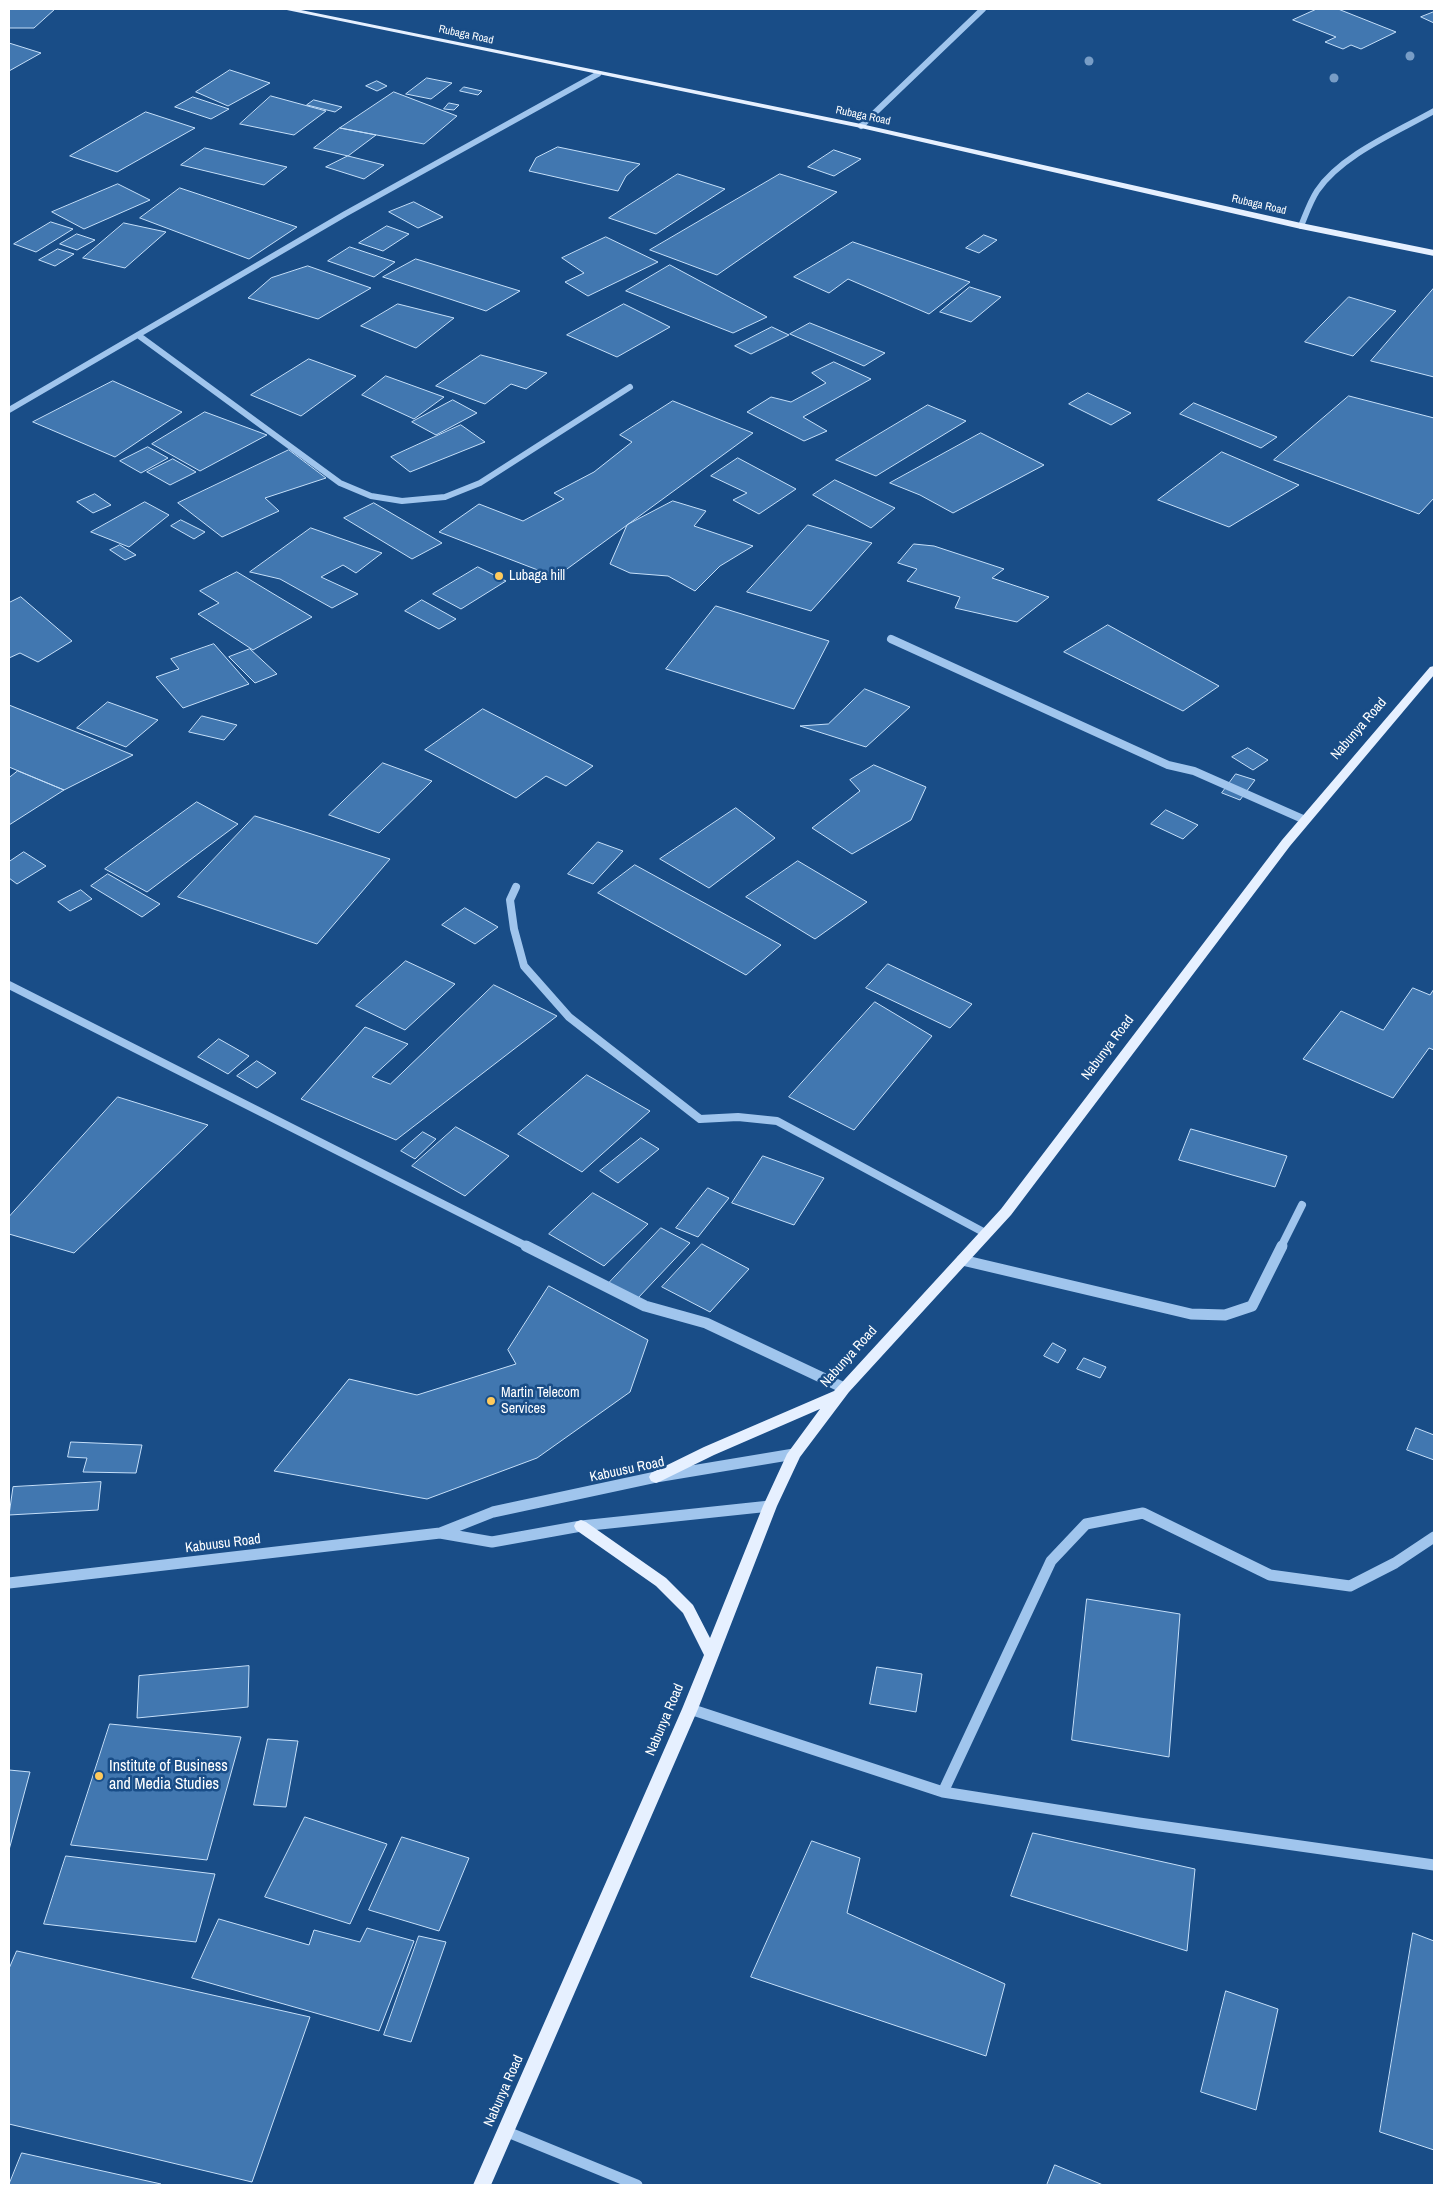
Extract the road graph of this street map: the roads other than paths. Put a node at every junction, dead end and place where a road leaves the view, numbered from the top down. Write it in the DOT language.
graph roads {
  1 [pos="286,9"];
  2 [pos="983,9"];
  3 [pos="598,74"];
  4 [pos="1434,111"];
  5 [pos="861,126"];
  6 [pos="1301,226"];
  7 [pos="1434,253"];
  8 [pos="138,335"];
  9 [pos="630,386"];
  10 [pos="9,410"];
  11 [pos="890,639"];
  12 [pos="1434,669"];
  13 [pos="1305,820"];
  14 [pos="516,887"];
  15 [pos="9,985"];
  16 [pos="1302,1205"];
  17 [pos="987,1234"];
  18 [pos="962,1260"];
  19 [pos="841,1392"];
  20 [pos="794,1454"];
  21 [pos="656,1477"];
  22 [pos="770,1506"];
  23 [pos="581,1526"];
  24 [pos="440,1533"];
  25 [pos="1434,1537"];
  26 [pos="9,1583"];
  27 [pos="712,1657"];
  28 [pos="690,1709"];
  29 [pos="943,1792"];
  30 [pos="1434,1865"];
  31 [pos="505,2131"];
  32 [pos="482,2185"];
  33 [pos="637,2185"];
  1 -- 3 [label="main road, Rubaga Road"];
  2 -- 5 [label="street"];
  3 -- 5 [label="main road, Rubaga Road"];
  3 -- 8 [label="street"];
  4 -- 6 [label="street"];
  5 -- 6 [label="main road, Rubaga Road"];
  6 -- 7 [label="main road, Rubaga Road"];
  8 -- 9 [label="street"];
  8 -- 10 [label="street"];
  11 -- 13 [label="street"];
  12 -- 13 [label="main road, Nabunya Road"];
  13 -- 17 [label="main road, Nabunya Road"];
  14 -- 17 [label="street"];
  15 -- 19 [label="street"];
  16 -- 18 [label="street"];
  17 -- 18 [label="main road, Nabunya Road"];
  18 -- 19 [label="main road, Nabunya Road"];
  19 -- 20 [label="main road, Nabunya Road"];
  19 -- 21 [label="main road"];
  20 -- 21 [label="street, Kabuusu Road"];
  20 -- 22 [label="main road, Nabunya Road"];
  21 -- 24 [label="street, Kabuusu Road"];
  22 -- 23 [label="street, Kabuusu Road"];
  22 -- 27 [label="main road, Nabunya Road"];
  23 -- 24 [label="street, Kabuusu Road"];
  23 -- 27 [label="main road"];
  24 -- 26 [label="street, Kabuusu Road"];
  25 -- 29 [label="street"];
  27 -- 28 [label="main road, Nabunya Road"];
  28 -- 29 [label="street"];
  28 -- 31 [label="main road, Nabunya Road"];
  29 -- 30 [label="street"];
  31 -- 32 [label="main road, Nabunya Road"];
  31 -- 33 [label="street"];
}
